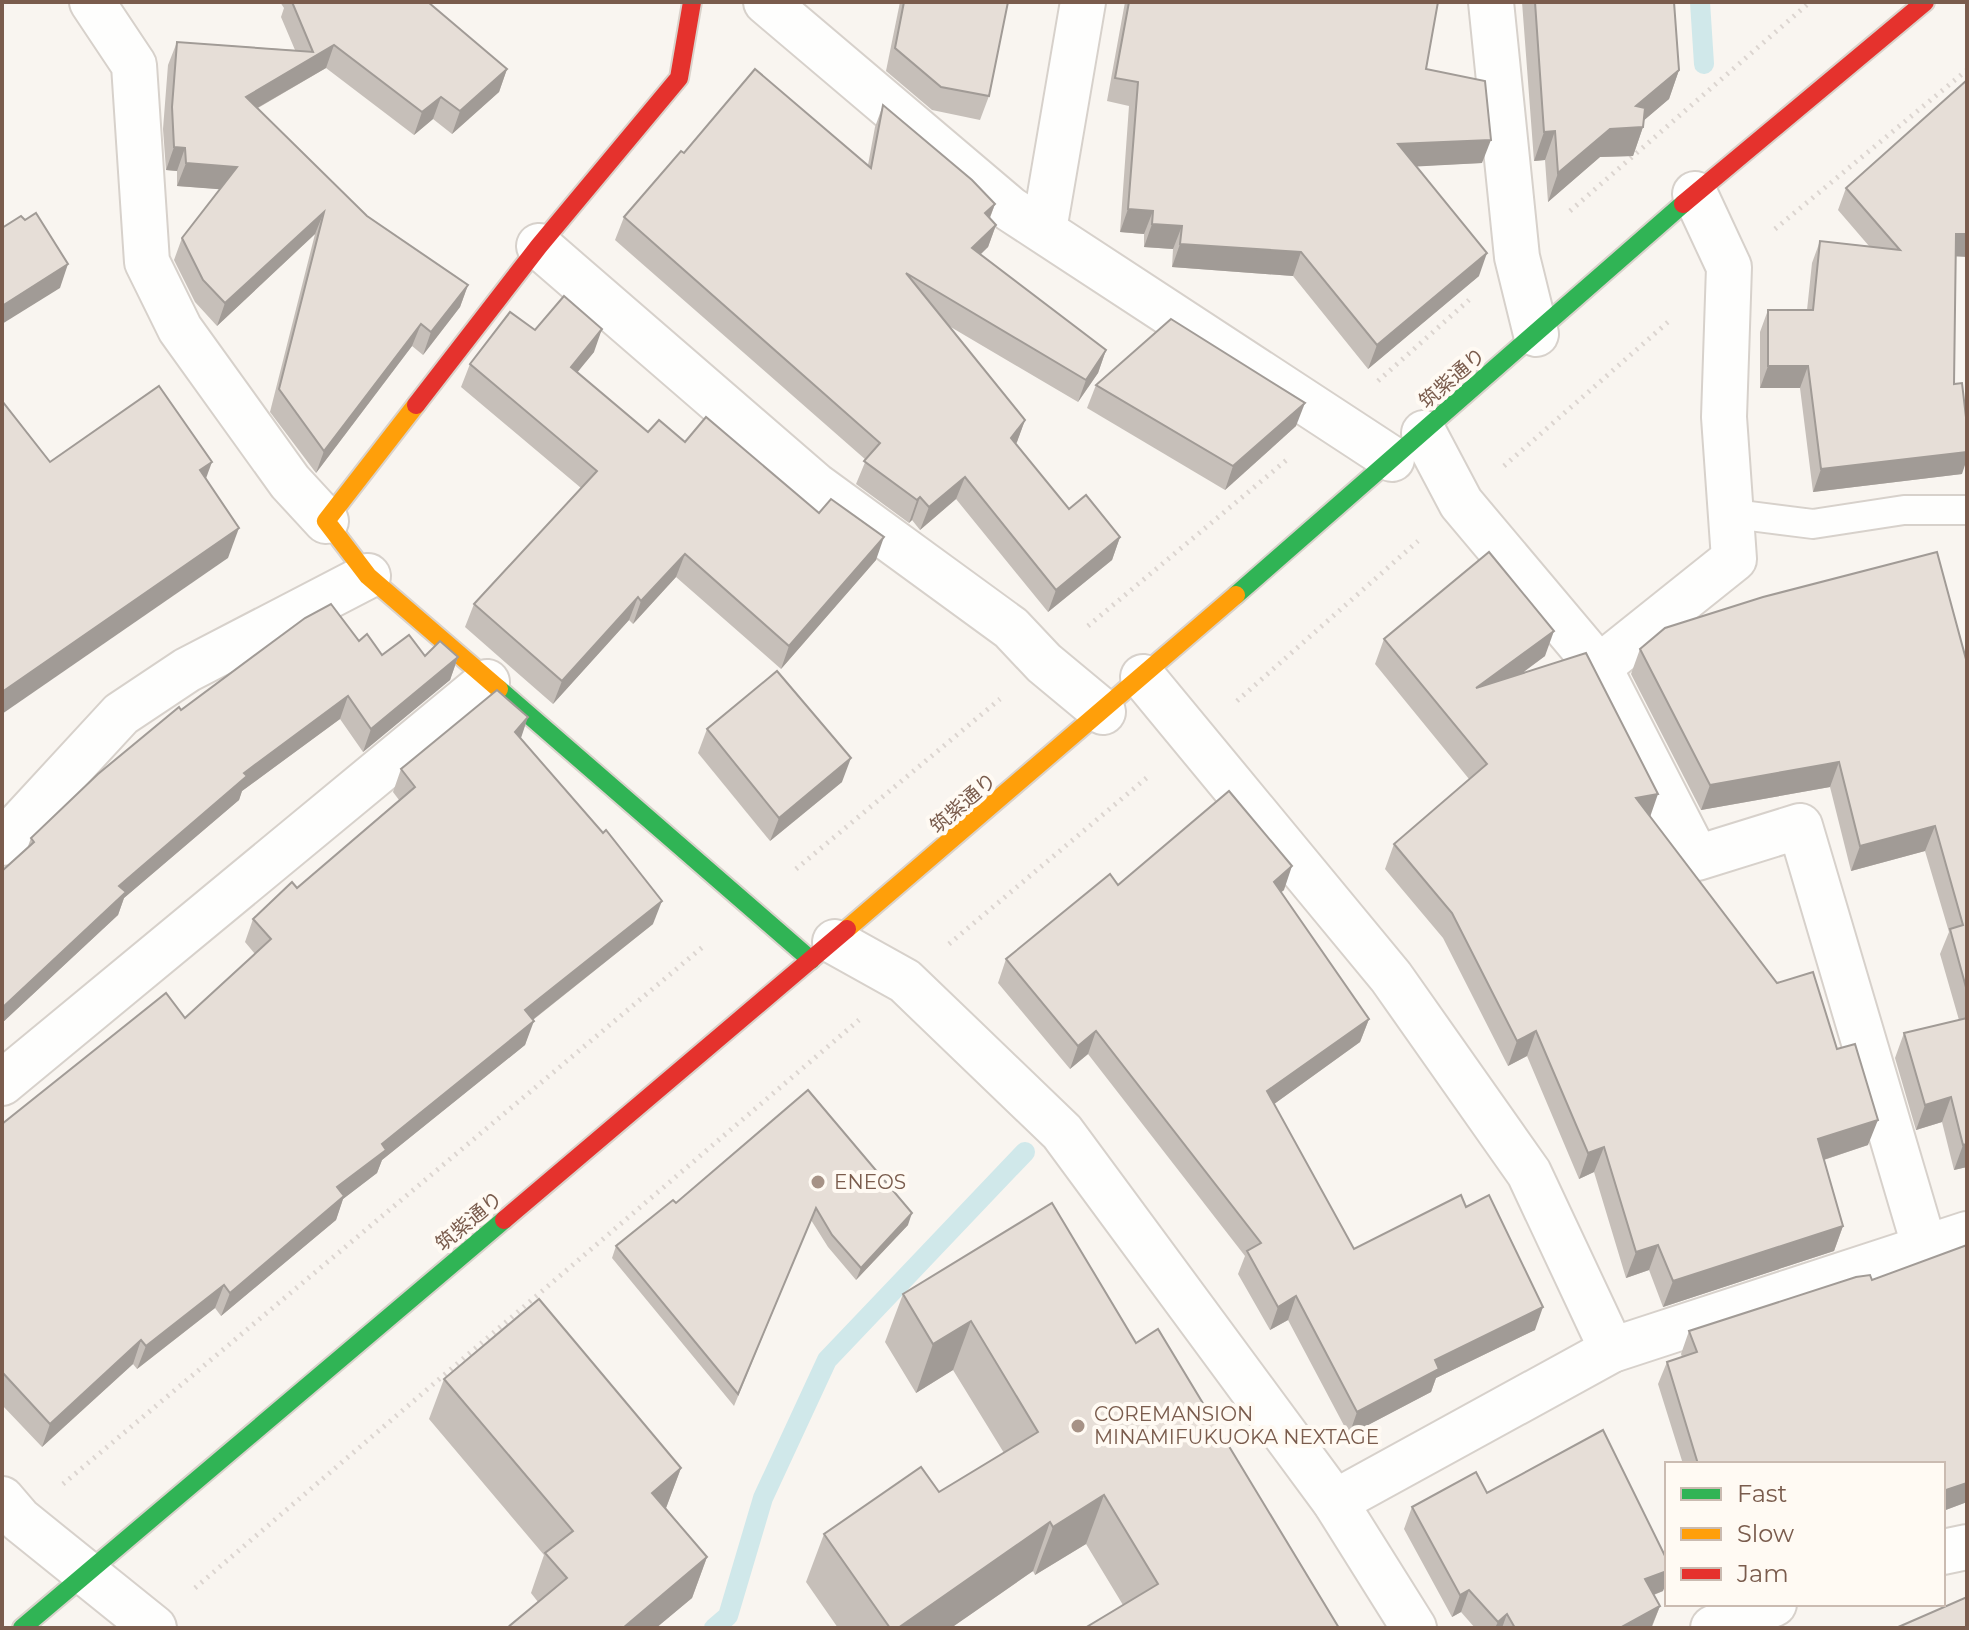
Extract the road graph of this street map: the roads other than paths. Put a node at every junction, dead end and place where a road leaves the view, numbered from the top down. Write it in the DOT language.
graph roads {
  1 [pos="92,2"];
  2 [pos="692,2"];
  3 [pos="766,2"];
  4 [pos="1083,2"];
  5 [pos="1491,2"];
  6 [pos="1925,2"];
  7 [pos="1695,194"];
  8 [pos="1044,230"];
  9 [pos="539,246"];
  10 [pos="1536,334"];
  11 [pos="1408,446"];
  12 [pos="1967,510"];
  13 [pos="1734,514"];
  14 [pos="326,521"];
  15 [pos="368,576"];
  16 [pos="1599,667"];
  17 [pos="1143,677"];
  18 [pos="487,682"];
  19 [pos="1103,712"];
  20 [pos="2,843"];
  21 [pos="823,951"];
  22 [pos="2,1083"];
  23 [pos="1967,1234"];
  24 [pos="1924,1245"];
  25 [pos="1612,1350"];
  26 [pos="1335,1502"];
  27 [pos="11,1509"];
  28 [pos="1967,1547"];
  29 [pos="1945,1552"];
  30 [pos="87,1573"];
  31 [pos="1769,1606"];
  32 [pos="153,1626"];
  33 [pos="22,1628"];
  34 [pos="1414,1628"];
  35 [pos="1713,1628"];
  1 -- 14 [label="street"];
  2 -- 9 [label="street"];
  3 -- 8 [label="street"];
  4 -- 8 [label="street"];
  5 -- 10 [label="street"];
  6 -- 7 [label="street, 筑紫通り"];
  7 -- 10 [label="street, 筑紫通り"];
  7 -- 13 [label="street"];
  8 -- 11 [label="street"];
  9 -- 14 [label="street"];
  9 -- 19 [label="street"];
  10 -- 11 [label="street, 筑紫通り"];
  11 -- 16 [label="street"];
  11 -- 17 [label="street, 筑紫通り"];
  12 -- 13 [label="lane"];
  13 -- 16 [label="street"];
  14 -- 15 [label="street"];
  15 -- 18 [label="street"];
  15 -- 20 [label="street"];
  16 -- 24 [label="street"];
  17 -- 19 [label="street, 筑紫通り"];
  17 -- 25 [label="street"];
  18 -- 21 [label="street"];
  18 -- 22 [label="street"];
  19 -- 21 [label="street, 筑紫通り"];
  21 -- 26 [label="street"];
  21 -- 30 [label="street, 筑紫通り"];
  23 -- 24 [label="street"];
  24 -- 25 [label="street"];
  25 -- 26 [label="street"];
  26 -- 34 [label="street"];
  27 -- 30 [label="street"];
  28 -- 29 [label="street"];
  30 -- 32 [label="street"];
  30 -- 33 [label="street, 筑紫通り"];
  31 -- 35 [label="street"];
}
